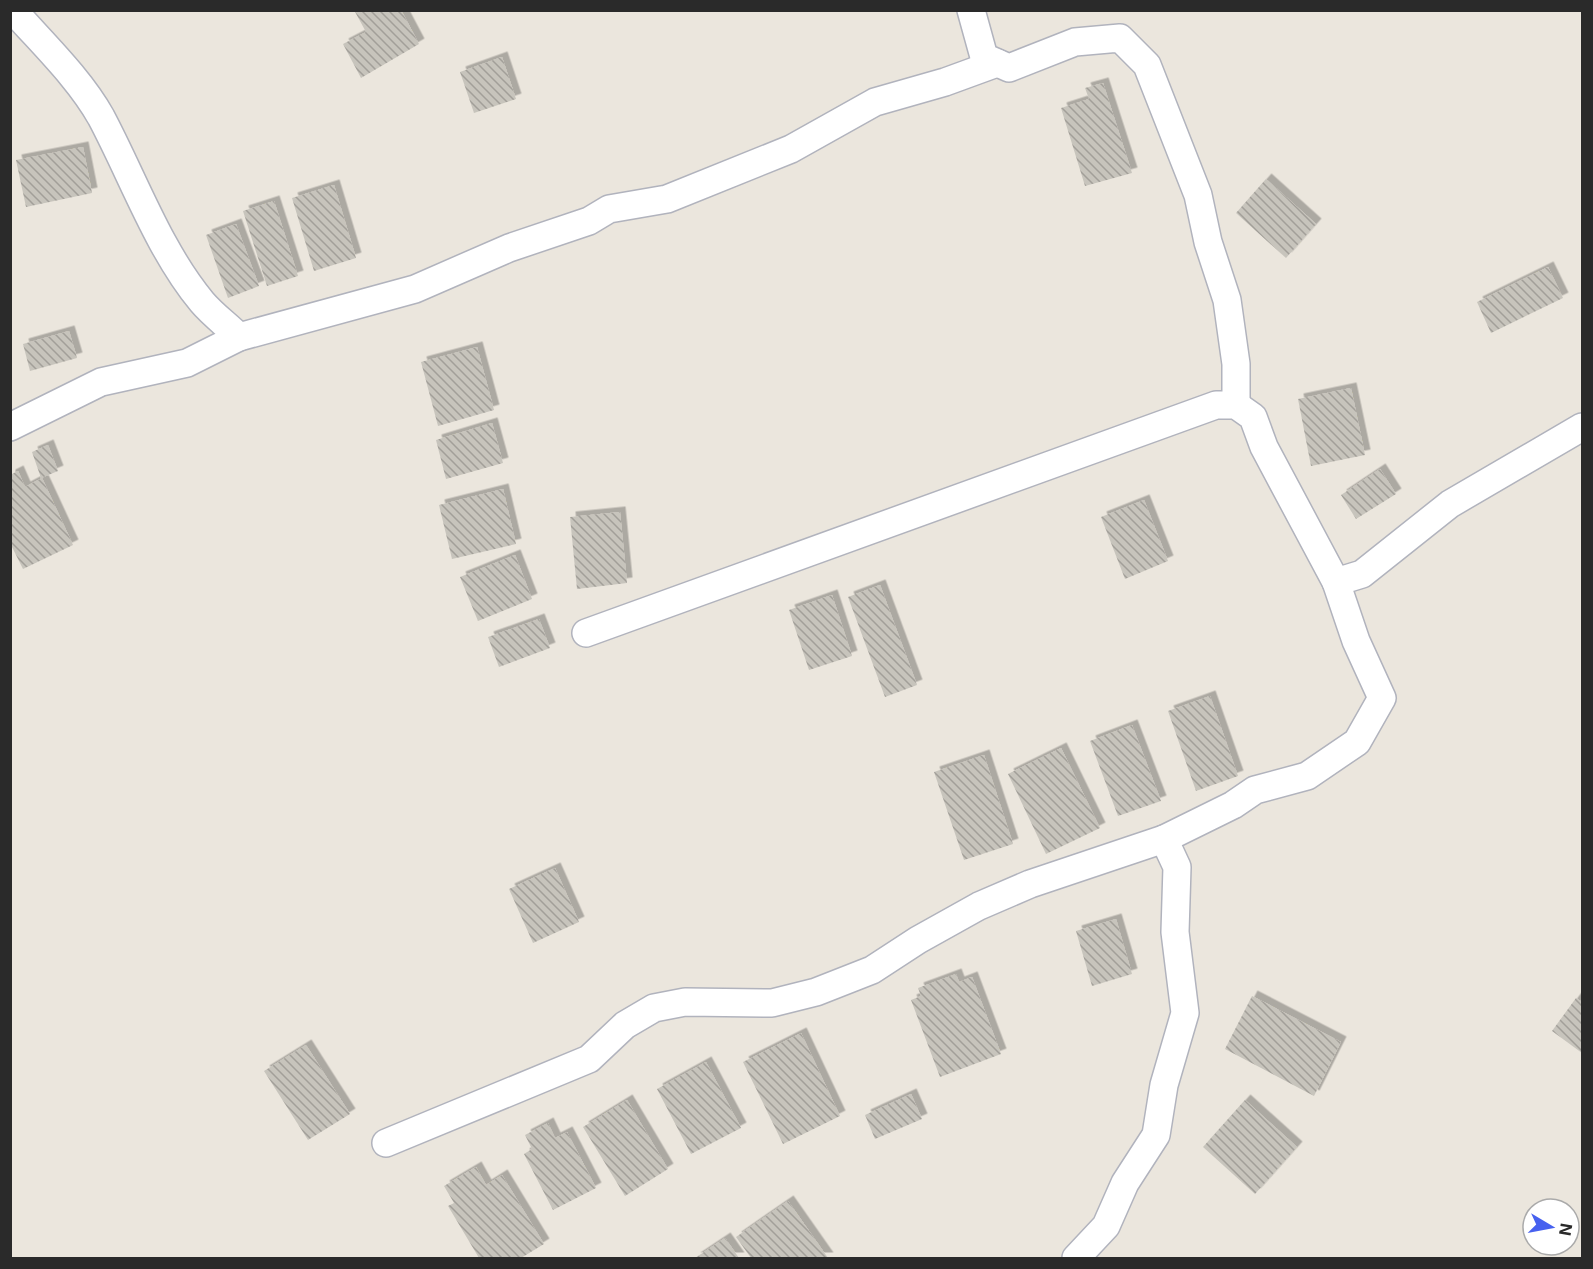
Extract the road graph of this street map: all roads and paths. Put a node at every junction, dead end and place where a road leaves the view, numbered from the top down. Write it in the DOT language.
graph roads {
  1 [pos="13,10"];
  2 [pos="971,10"];
  3 [pos="996,63"];
  4 [pos="239,337"];
  5 [pos="1236,405"];
  6 [pos="10,427"];
  7 [pos="1582,427"];
  8 [pos="1336,582"];
  9 [pos="586,633"];
  10 [pos="1164,839"];
  11 [pos="386,1143"];
  12 [pos="1076,1258"];
  1 -- 4 [label="street"];
  2 -- 3 [label="street"];
  3 -- 4 [label="street"];
  3 -- 5 [label="street"];
  4 -- 6 [label="street"];
  5 -- 8 [label="street"];
  5 -- 9 [label="street"];
  7 -- 8 [label="street"];
  8 -- 10 [label="street"];
  10 -- 11 [label="street"];
  10 -- 12 [label="street"];
}
